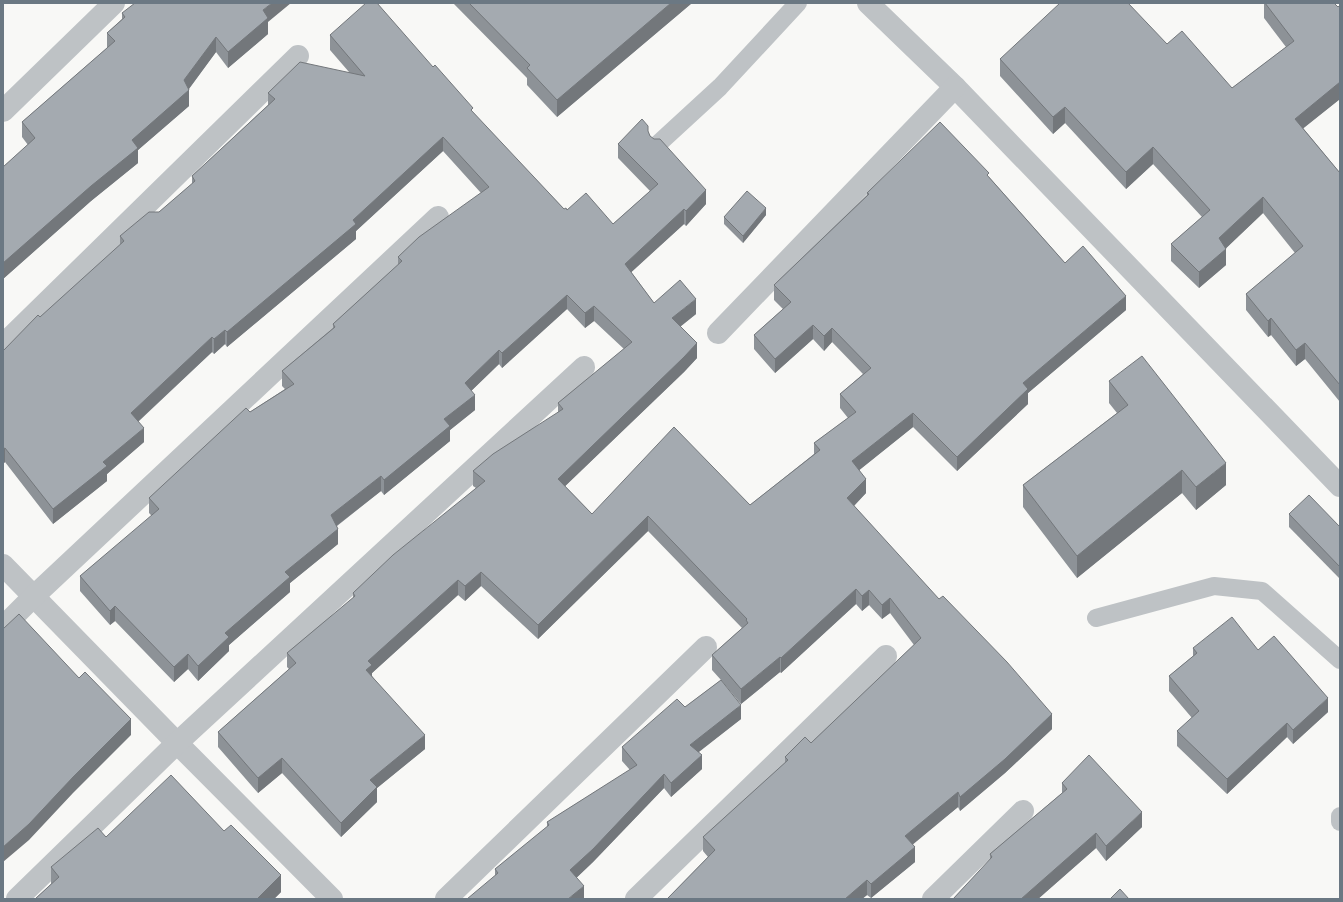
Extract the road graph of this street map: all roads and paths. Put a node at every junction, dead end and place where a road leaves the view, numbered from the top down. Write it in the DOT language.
graph roads {
  1 [pos="114,3"];
  2 [pos="798,3"];
  3 [pos="868,3"];
  4 [pos="298,56"];
  5 [pos="955,86"];
  6 [pos="3,111"];
  7 [pos="658,144"];
  8 [pos="438,217"];
  9 [pos="718,333"];
  10 [pos="3,345"];
  11 [pos="584,367"];
  12 [pos="1340,486"];
  13 [pos="3,565"];
  14 [pos="33,596"];
  15 [pos="1096,618"];
  16 [pos="3,627"];
  17 [pos="706,647"];
  18 [pos="886,656"];
  19 [pos="1340,660"];
  20 [pos="177,743"];
  21 [pos="1023,811"];
  22 [pos="1340,816"];
  23 [pos="1340,822"];
  24 [pos="17,899"];
  25 [pos="332,899"];
  26 [pos="446,899"];
  27 [pos="636,899"];
  28 [pos="933,899"];
  1 -- 6 [label="street"];
  2 -- 7 [label="lane"];
  3 -- 5 [label="street"];
  4 -- 10 [label="street"];
  5 -- 9 [label="street"];
  5 -- 12 [label="street"];
  8 -- 14 [label="street"];
  11 -- 20 [label="street"];
  13 -- 14 [label="street"];
  14 -- 16 [label="street"];
  14 -- 20 [label="street"];
  15 -- 19 [label="lane"];
  17 -- 26 [label="street"];
  18 -- 27 [label="street"];
  20 -- 24 [label="street"];
  20 -- 25 [label="street"];
  21 -- 28 [label="street"];
  22 -- 23 [label="lane"];
}
